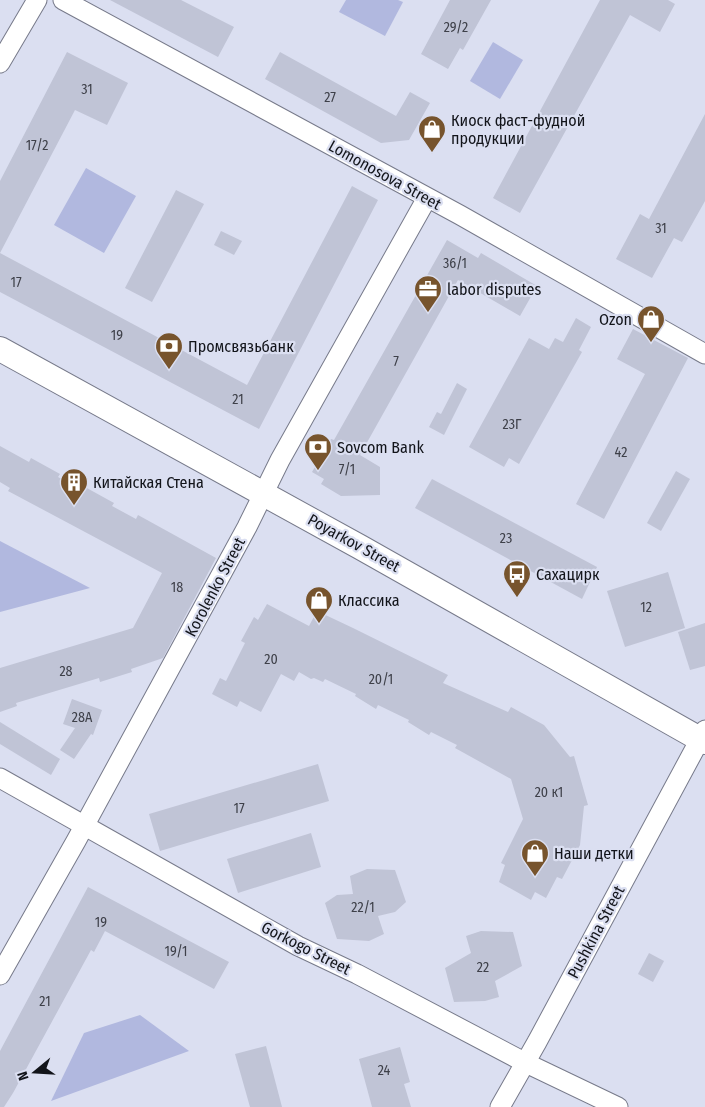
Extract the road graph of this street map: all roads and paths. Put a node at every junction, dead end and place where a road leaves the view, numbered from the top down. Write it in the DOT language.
graph roads {
  1 [pos="37,0"];
  2 [pos="63,0"];
  3 [pos="0,63"];
  4 [pos="427,198"];
  5 [pos="0,349"];
  6 [pos="705,354"];
  7 [pos="263,493"];
  8 [pos="703,737"];
  9 [pos="0,778"];
  10 [pos="84,827"];
  11 [pos="0,975"];
  12 [pos="526,1062"];
  13 [pos="500,1107"];
  14 [pos="618,1107"];
  1 -- 3 [label="street"];
  2 -- 4 [label="street, Lomonosova Street"];
  4 -- 6 [label="street, Lomonosova Street"];
  4 -- 7 [label="street, Korolenko Street"];
  5 -- 7 [label="main road, Poyarkov Street"];
  7 -- 8 [label="main road, Poyarkov Street"];
  7 -- 10 [label="street, Korolenko Street"];
  8 -- 12 [label="street, Pushkina Street"];
  9 -- 10 [label="street, Gorkogo Street"];
  10 -- 11 [label="street, Korolenko Street"];
  10 -- 12 [label="street, Gorkogo Street"];
  12 -- 13 [label="street, Pushkina Street"];
  12 -- 14 [label="street, Gorkogo Street"];
}
